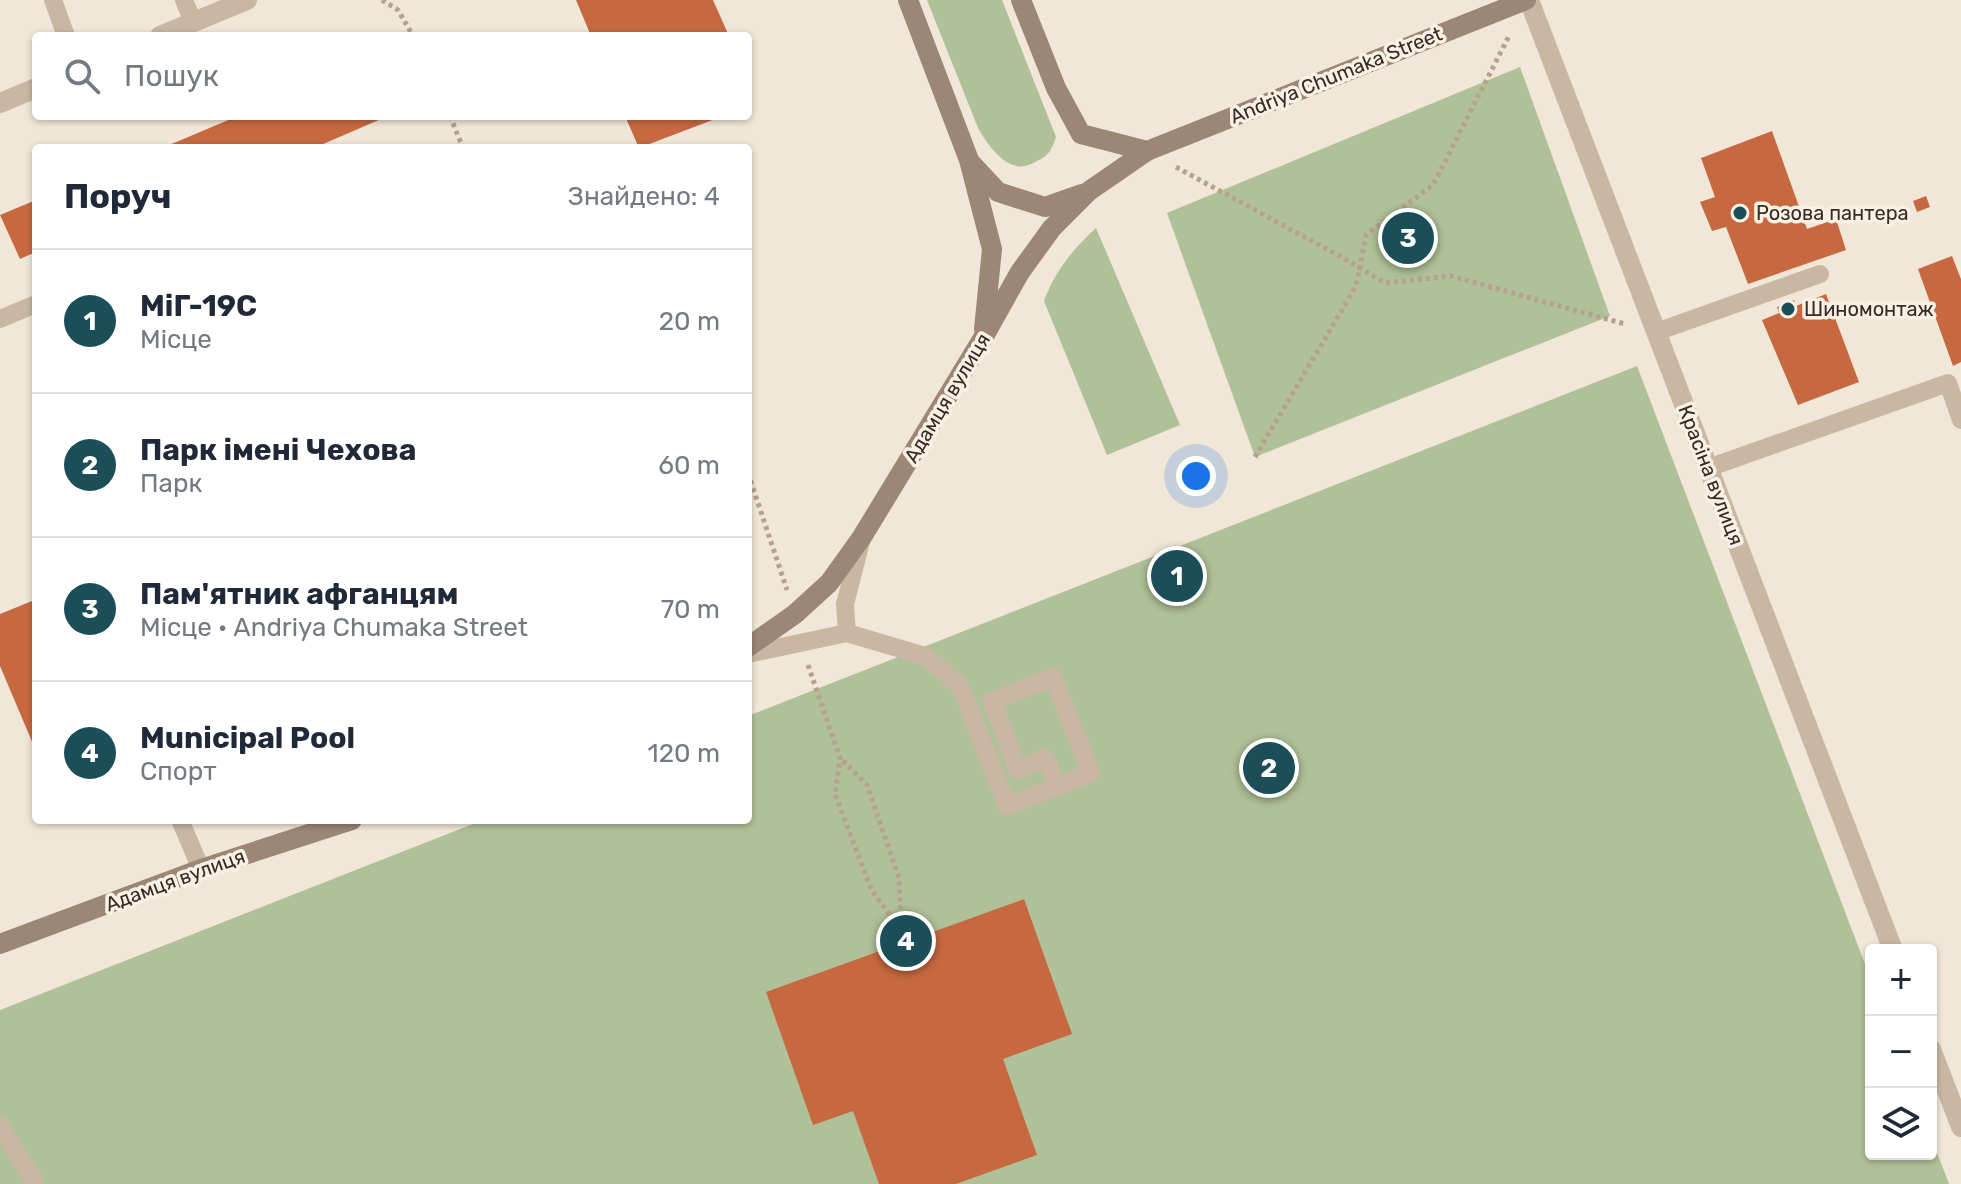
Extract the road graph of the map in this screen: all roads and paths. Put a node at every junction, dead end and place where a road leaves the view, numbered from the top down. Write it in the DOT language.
graph roads {
  1 [pos="53,0"];
  2 [pos="184,0"];
  3 [pos="247,0"];
  4 [pos="382,0"];
  5 [pos="908,0"];
  6 [pos="1021,0"];
  7 [pos="1527,0"];
  8 [pos="193,22"];
  9 [pos="1513,28"];
  10 [pos="65,32"];
  11 [pos="169,32"];
  12 [pos="411,32"];
  13 [pos="32,90"];
  14 [pos="0,103"];
  15 [pos="452,120"];
  16 [pos="461,144"];
  17 [pos="1147,151"];
  18 [pos="969,160"];
  19 [pos="1089,191"];
  20 [pos="1360,268"];
  21 [pos="1820,274"];
  22 [pos="32,306"];
  23 [pos="0,319"];
  24 [pos="1656,332"];
  25 [pos="983,338"];
  26 [pos="1961,420"];
  27 [pos="1255,457"];
  28 [pos="1708,468"];
  29 [pos="862,537"];
  30 [pos="847,633"];
  31 [pos="752,644"];
  32 [pos="752,653"];
  33 [pos="1057,786"];
  34 [pos="182,824"];
  35 [pos="340,824"];
  36 [pos="201,869"];
  37 [pos="902,932"];
  38 [pos="906,941"];
  39 [pos="0,944"];
  40 [pos="1891,944"];
  41 [pos="1937,1065"];
  42 [pos="0,1126"];
  43 [pos="1961,1127"];
  44 [pos="36,1184"];
  1 -- 10 [label="lane"];
  2 -- 8 [label="lane"];
  3 -- 8 [label="street"];
  4 -- 12 [label="path"];
  5 -- 18 [label="street"];
  6 -- 17 [label="street"];
  7 -- 17 [label="street, Andriya Chumaka Street"];
  7 -- 24 [label="street, Красіна вулиця"];
  8 -- 11 [label="street"];
  9 -- 20 [label="path"];
  13 -- 14 [label="street"];
  15 -- 16 [label="path"];
  17 -- 19 [label="street, Адамця вулиця"];
  17 -- 20 [label="path"];
  18 -- 19 [label="street"];
  18 -- 25 [label="street"];
  19 -- 25 [label="street, Адамця вулиця"];
  20 -- 24 [label="path"];
  20 -- 27 [label="path"];
  21 -- 24 [label="lane"];
  22 -- 23 [label="lane"];
  24 -- 28 [label="street, Красіна вулиця"];
  25 -- 29 [label="street, Адамця вулиця"];
  26 -- 28 [label="lane"];
  28 -- 40 [label="street, Красіна вулиця"];
  29 -- 30 [label="lane"];
  29 -- 31 [label="street, Адамця вулиця"];
  30 -- 32 [label="lane"];
  30 -- 33 [label="lane"];
  33 -- 33 [label="lane"];
  34 -- 36 [label="lane"];
  35 -- 36 [label="street, Адамця вулиця"];
  36 -- 39 [label="street, Адамця вулиця"];
  37 -- 37 [label="path"];
  37 -- 38 [label="path"];
  41 -- 43 [label="street"];
  42 -- 44 [label="lane"];
}
